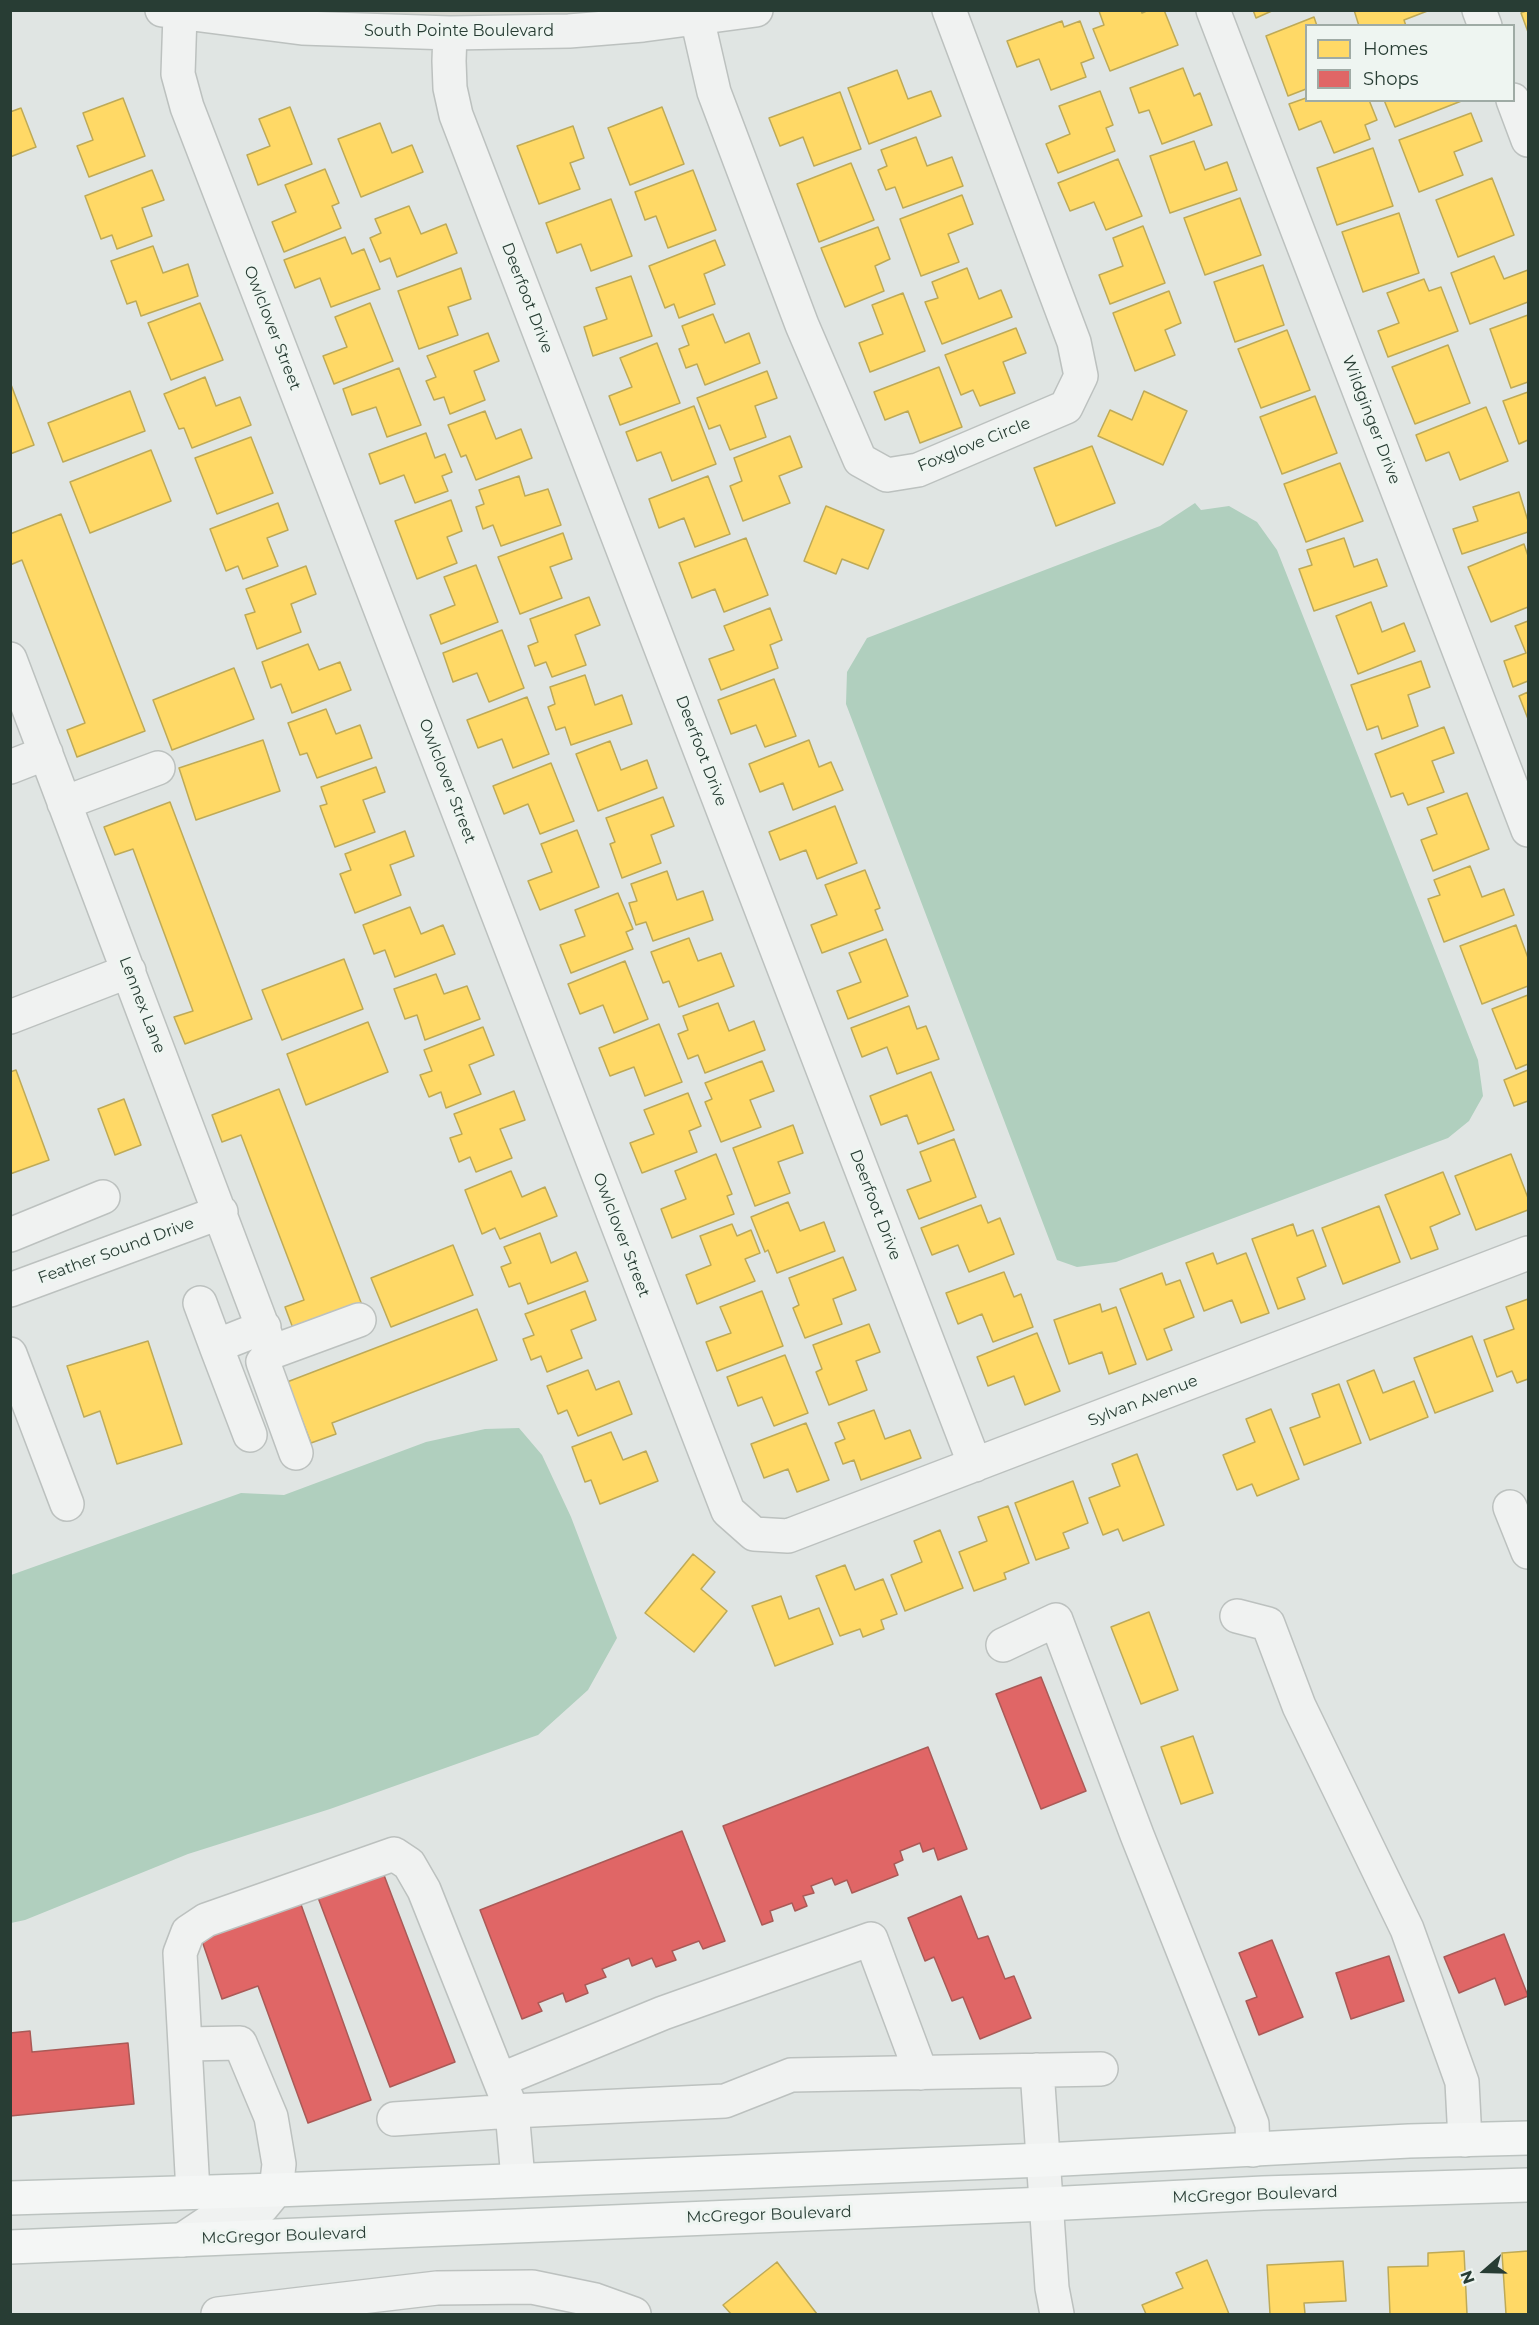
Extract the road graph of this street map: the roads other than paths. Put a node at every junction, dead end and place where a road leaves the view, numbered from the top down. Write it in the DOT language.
graph roads {
  1 [pos="756,10"];
  2 [pos="950,10"];
  3 [pos="1213,10"];
  4 [pos="171,12"];
  5 [pos="697,18"];
  6 [pos="510,21"];
  7 [pos="450,33"];
  8 [pos="1514,102"];
  9 [pos="1528,140"];
  10 [pos="10,659"];
  11 [pos="45,753"];
  12 [pos="10,767"];
  13 [pos="158,768"];
  14 [pos="64,803"];
  15 [pos="1528,830"];
  16 [pos="129,971"];
  17 [pos="10,1017"];
  18 [pos="103,1197"];
  19 [pos="221,1212"];
  20 [pos="10,1235"];
  21 [pos="1528,1253"];
  22 [pos="10,1255"];
  23 [pos="16,1287"];
  24 [pos="200,1303"];
  25 [pos="359,1320"];
  26 [pos="268,1340"];
  27 [pos="216,1346"];
  28 [pos="10,1354"];
  29 [pos="250,1435"];
  30 [pos="296,1453"];
  31 [pos="975,1465"];
  32 [pos="67,1504"];
  33 [pos="1510,1507"];
  34 [pos="754,1534"];
  35 [pos="1528,1552"];
  36 [pos="1237,1616"];
  37 [pos="1003,1645"];
  38 [pos="186,2044"];
  39 [pos="1101,2069"];
  40 [pos="1037,2070"];
  41 [pos="921,2073"];
  42 [pos="500,2080"];
  43 [pos="512,2111"];
  44 [pos="394,2119"];
  45 [pos="1528,2138"];
  46 [pos="1465,2139"];
  47 [pos="1253,2150"];
  48 [pos="1044,2160"];
  49 [pos="518,2179"];
  50 [pos="1528,2185"];
  51 [pos="276,2190"];
  52 [pos="193,2192"];
  53 [pos="10,2198"];
  54 [pos="1046,2204"];
  55 [pos="182,2240"];
  56 [pos="10,2247"];
  57 [pos="267,2312"];
  58 [pos="218,2314"];
  59 [pos="634,2314"];
  60 [pos="1057,2314"];
  1 -- 5 [label="street, South Pointe Boulevard"];
  2 -- 5 [label="street, Foxglove Circle"];
  3 -- 15 [label="street, Wildginger Drive"];
  4 -- 7 [label="street, South Pointe Boulevard"];
  4 -- 34 [label="street, Owlclover Street"];
  5 -- 6 [label="street, South Pointe Boulevard"];
  6 -- 7 [label="street, South Pointe Boulevard"];
  7 -- 31 [label="street, Deerfoot Drive"];
  8 -- 9 [label="street"];
  10 -- 11 [label="street, Lennex Lane"];
  11 -- 12 [label="street"];
  11 -- 14 [label="street, Lennex Lane"];
  13 -- 14 [label="street"];
  14 -- 16 [label="street, Lennex Lane"];
  16 -- 17 [label="street"];
  16 -- 19 [label="street, Lennex Lane"];
  18 -- 20 [label="street"];
  19 -- 23 [label="street, Feather Sound Drive"];
  19 -- 26 [label="street, Lennex Lane"];
  21 -- 31 [label="street, Sylvan Avenue"];
  22 -- 23 [label="street"];
  24 -- 27 [label="street"];
  25 -- 26 [label="street"];
  26 -- 27 [label="street"];
  26 -- 30 [label="street"];
  27 -- 29 [label="street"];
  28 -- 32 [label="street"];
  31 -- 34 [label="street, Sylvan Avenue"];
  33 -- 35 [label="street"];
  36 -- 46 [label="street"];
  37 -- 47 [label="street"];
  38 -- 42 [label="street"];
  38 -- 51 [label="street"];
  38 -- 52 [label="street"];
  39 -- 40 [label="street"];
  40 -- 41 [label="street"];
  40 -- 48 [label="street"];
  41 -- 42 [label="street"];
  41 -- 43 [label="street"];
  42 -- 43 [label="street"];
  43 -- 44 [label="street"];
  43 -- 49 [label="street"];
  45 -- 46 [label="main road"];
  46 -- 47 [label="main road"];
  47 -- 48 [label="main road"];
  48 -- 49 [label="main road"];
  48 -- 54 [label="street"];
  49 -- 51 [label="main road"];
  50 -- 54 [label="main road, McGregor Boulevard"];
  51 -- 52 [label="main road"];
  51 -- 55 [label="street"];
  52 -- 53 [label="main road"];
  54 -- 55 [label="main road, McGregor Boulevard"];
  54 -- 60 [label="street"];
  55 -- 56 [label="main road, McGregor Boulevard"];
  57 -- 58 [label="street"];
  57 -- 59 [label="street"];
}
